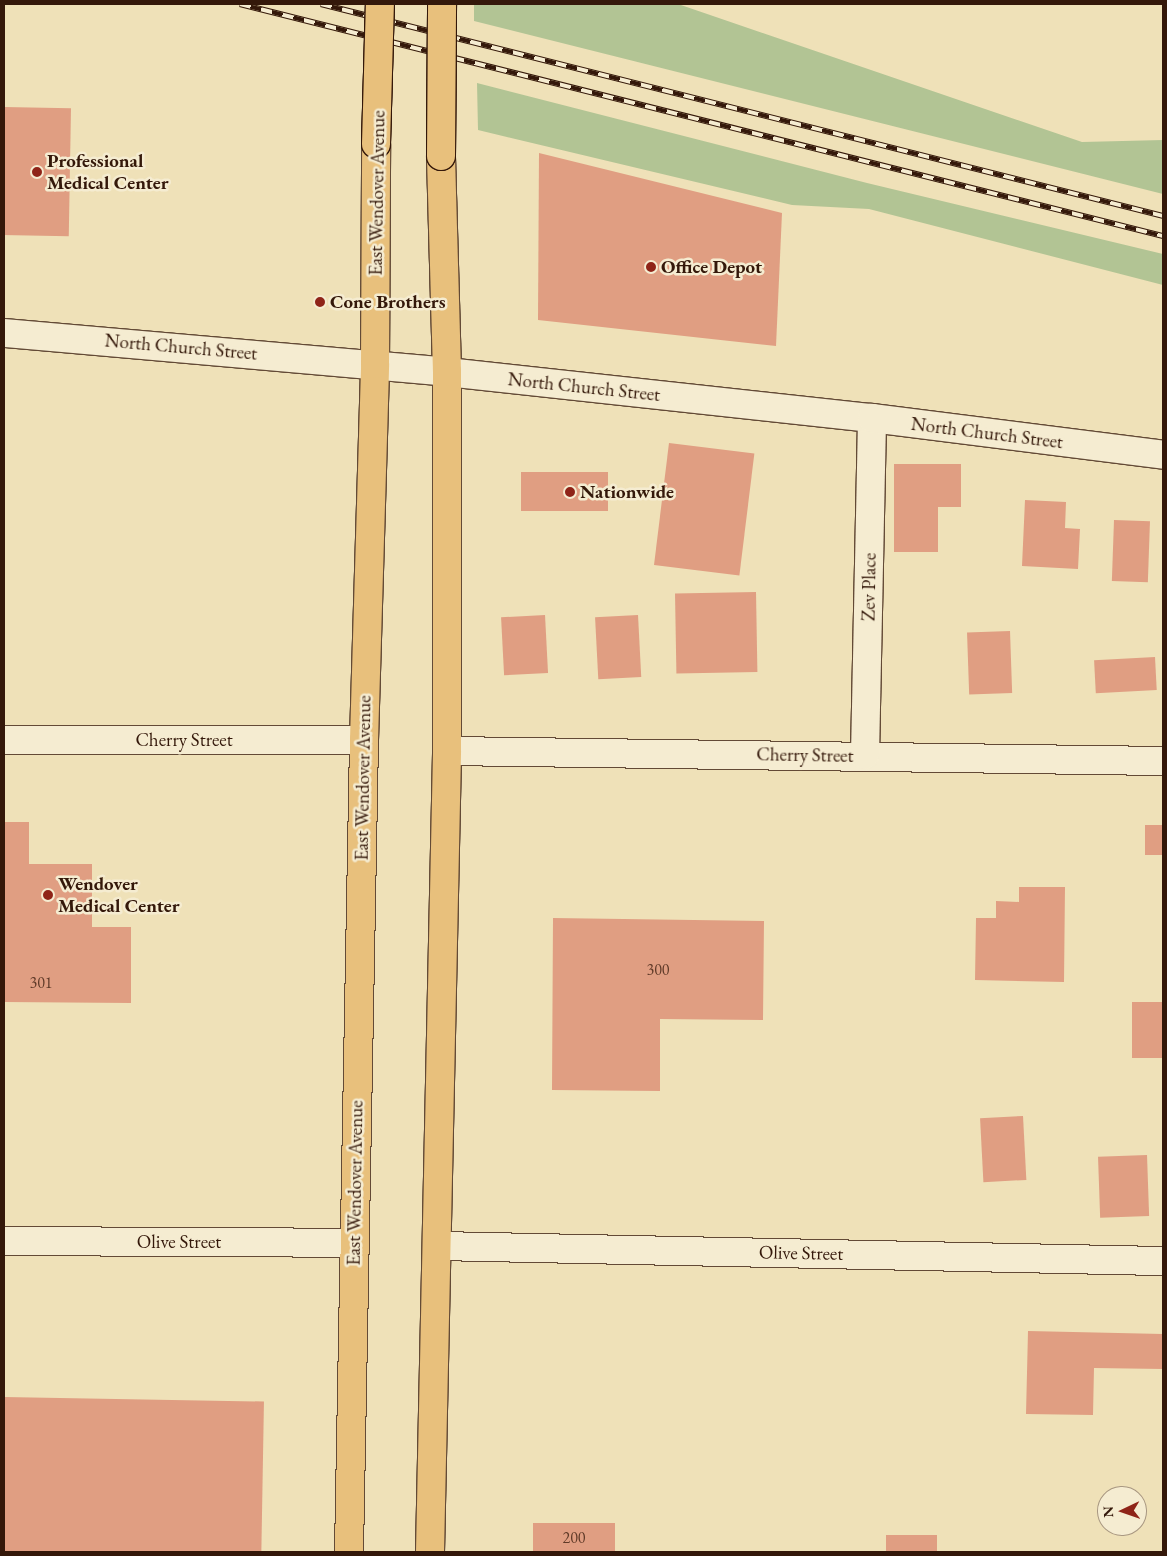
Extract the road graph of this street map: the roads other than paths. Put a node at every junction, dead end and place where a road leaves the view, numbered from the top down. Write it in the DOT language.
graph roads {
  1 [pos="380,4"];
  2 [pos="442,4"];
  3 [pos="4,332"];
  4 [pos="375,364"];
  5 [pos="447,372"];
  6 [pos="872,418"];
  7 [pos="1163,455"];
  8 [pos="4,740"];
  9 [pos="364,740"];
  10 [pos="447,751"];
  11 [pos="865,755"];
  12 [pos="1163,760"];
  13 [pos="4,1241"];
  14 [pos="354,1243"];
  15 [pos="438,1246"];
  16 [pos="1163,1261"];
  17 [pos="349,1552"];
  18 [pos="430,1552"];
  1 -- 4 [label="highway, East Wendover Avenue, bridge"];
  2 -- 5 [label="highway, bridge"];
  3 -- 4 [label="street, North Church Street"];
  4 -- 5 [label="street, North Church Street"];
  4 -- 9 [label="highway, East Wendover Avenue"];
  5 -- 6 [label="street, North Church Street"];
  5 -- 10 [label="highway"];
  6 -- 7 [label="street, North Church Street"];
  6 -- 11 [label="street, Zev Place"];
  8 -- 9 [label="street, Cherry Street"];
  9 -- 14 [label="highway, East Wendover Avenue"];
  10 -- 11 [label="street, Cherry Street"];
  10 -- 15 [label="highway"];
  11 -- 12 [label="street, Cherry Street"];
  13 -- 14 [label="street, Olive Street"];
  14 -- 17 [label="highway, East Wendover Avenue"];
  15 -- 16 [label="street, Olive Street"];
  15 -- 18 [label="highway"];
}
